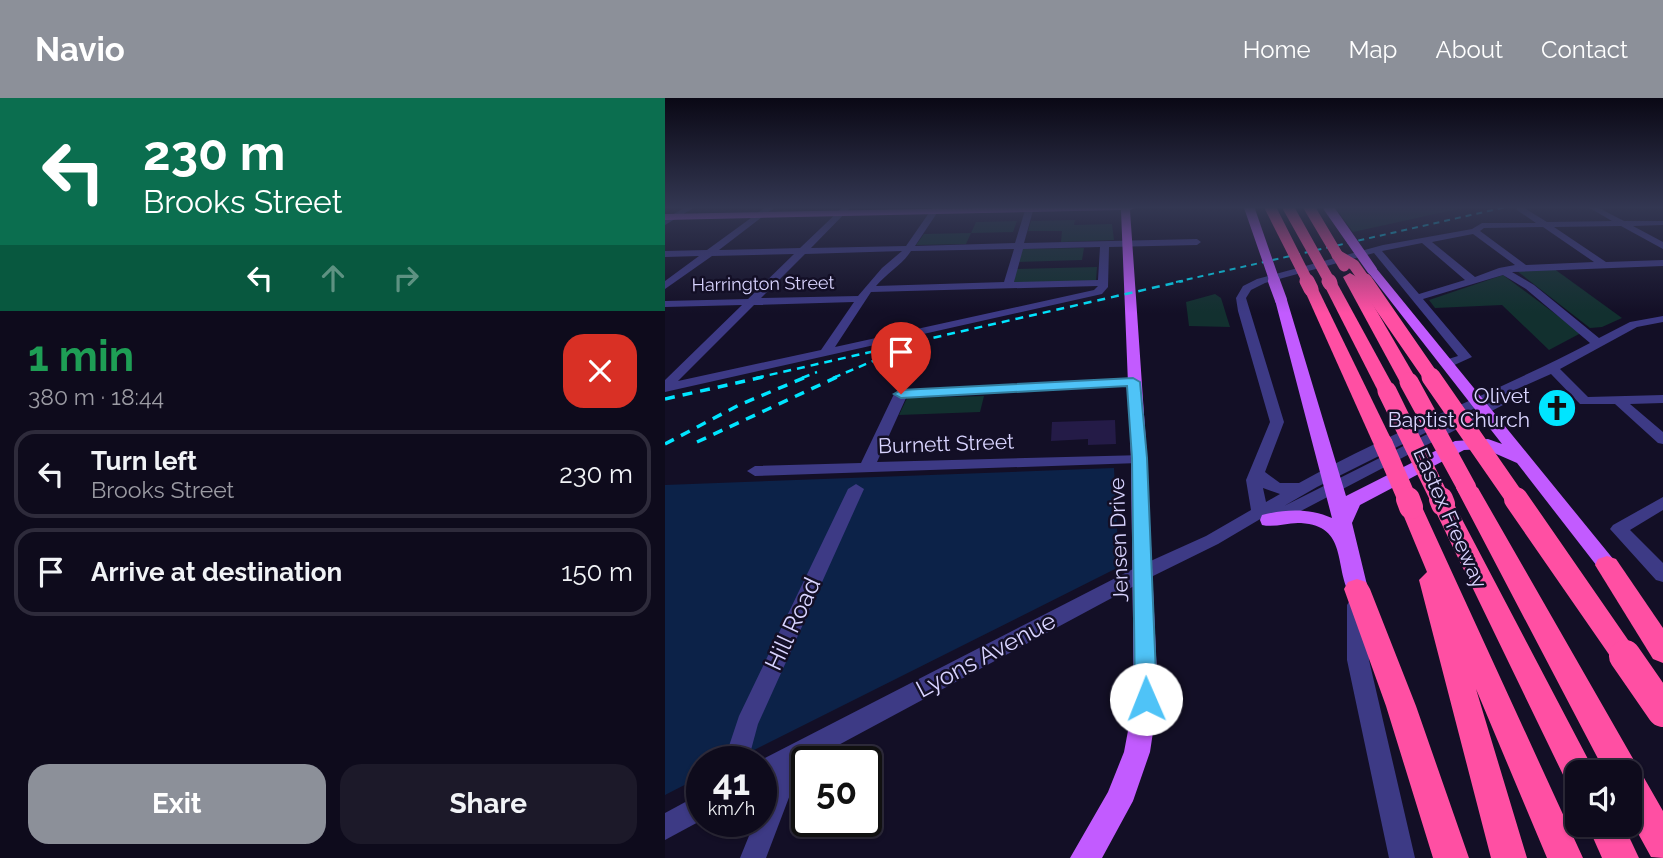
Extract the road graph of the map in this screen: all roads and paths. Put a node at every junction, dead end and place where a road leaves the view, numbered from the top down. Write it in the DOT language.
graph roads {
  1 [pos="723,242"];
  2 [pos="811,242"];
  3 [pos="913,242"];
  4 [pos="1021,242"];
  5 [pos="1178,242"];
  6 [pos="1261,242"];
  7 [pos="1288,242"];
  8 [pos="1307,242"];
  9 [pos="1336,242"];
  10 [pos="1353,242"];
  11 [pos="1410,242"];
  12 [pos="1428,242"];
  13 [pos="1490,242"];
  14 [pos="1571,242"];
  15 [pos="1115,244"];
  16 [pos="1020,246"];
  17 [pos="908,249"];
  18 [pos="1376,250"];
  19 [pos="802,251"];
  20 [pos="709,253"];
  21 [pos="665,254"];
  22 [pos="1346,256"];
  23 [pos="1386,262"];
  24 [pos="1663,263"];
  25 [pos="1649,264"];
  26 [pos="1604,265"];
  27 [pos="1523,267"];
  28 [pos="1502,270"];
  29 [pos="1663,272"];
  30 [pos="1473,280"];
  31 [pos="1103,283"];
  32 [pos="665,286"];
  33 [pos="1008,286"];
  34 [pos="865,294"];
  35 [pos="1417,298"];
  36 [pos="753,302"];
  37 [pos="665,304"];
  38 [pos="1663,306"];
  39 [pos="1663,317"];
  40 [pos="1597,343"];
  41 [pos="824,354"];
  42 [pos="1446,364"];
  43 [pos="1547,371"];
  44 [pos="1133,382"];
  45 [pos="665,388"];
  46 [pos="1663,399"];
  47 [pos="1619,401"];
  48 [pos="1481,406"];
  49 [pos="1663,440"];
  50 [pos="1139,458"];
  51 [pos="1526,463"];
  52 [pos="867,467"];
  53 [pos="755,471"];
  54 [pos="1258,471"];
  55 [pos="1333,480"];
  56 [pos="1304,487"];
  57 [pos="856,489"];
  58 [pos="1663,503"];
  59 [pos="1411,507"];
  60 [pos="1265,516"];
  61 [pos="1343,523"];
  62 [pos="1348,547"];
  63 [pos="1607,565"];
  64 [pos="1142,573"];
  65 [pos="1663,575"];
  66 [pos="1357,589"];
  67 [pos="1663,635"];
  68 [pos="1663,651"];
  69 [pos="1663,711"];
  70 [pos="740,746"];
  71 [pos="1572,760"];
  72 [pos="1616,760"];
  73 [pos="777,767"];
  74 [pos="777,774"];
  75 [pos="777,797"];
  76 [pos="1642,807"];
  77 [pos="686,815"];
  78 [pos="665,827"];
  79 [pos="761,837"];
  80 [pos="1610,837"];
  81 [pos="1663,845"];
  82 [pos="753,858"];
  83 [pos="1085,858"];
  84 [pos="1402,858"];
  85 [pos="1451,858"];
  86 [pos="1509,858"];
  87 [pos="1565,858"];
  88 [pos="1621,858"];
  1 -- 20 [label="street"];
  2 -- 19 [label="street"];
  3 -- 17 [label="street"];
  4 -- 16 [label="street"];
  5 -- 15 [label="street"];
  6 -- 55 [label="main road, bridge"];
  7 -- 59 [label="highway, Eastex Freeway, bridge"];
  8 -- 71 [label="highway, bridge"];
  9 -- 22 [label="highway, Eastex Freeway, bridge"];
  10 -- 42 [label="main road, bridge"];
  11 -- 18 [label="street"];
  12 -- 30 [label="street"];
  13 -- 27 [label="street"];
  14 -- 26 [label="street"];
  15 -- 16 [label="street"];
  15 -- 31 [label="street"];
  15 -- 44 [label="main road, Jensen Drive"];
  16 -- 17 [label="street"];
  16 -- 33 [label="street"];
  17 -- 19 [label="street"];
  17 -- 34 [label="street"];
  18 -- 22 [label="street"];
  18 -- 23 [label="street"];
  19 -- 20 [label="street"];
  19 -- 36 [label="street"];
  20 -- 21 [label="street"];
  20 -- 32 [label="street"];
  22 -- 23 [label="street"];
  22 -- 54 [label="street"];
  22 -- 69 [label="highway, bridge"];
  22 -- 72 [label="highway, Eastex Freeway, bridge"];
  23 -- 35 [label="street"];
  24 -- 25 [label="street"];
  25 -- 26 [label="street"];
  25 -- 29 [label="street"];
  26 -- 27 [label="street"];
  27 -- 28 [label="street"];
  28 -- 30 [label="street"];
  28 -- 40 [label="street"];
  30 -- 35 [label="street"];
  31 -- 33 [label="street, Harrington Street"];
  31 -- 41 [label="street"];
  33 -- 34 [label="street, Harrington Street"];
  34 -- 36 [label="street, Harrington Street"];
  34 -- 41 [label="street"];
  35 -- 42 [label="street"];
  36 -- 37 [label="street, Harrington Street"];
  36 -- 45 [label="street"];
  38 -- 39 [label="street"];
  39 -- 40 [label="street, Lyons Avenue"];
  40 -- 43 [label="street, Lyons Avenue"];
  41 -- 45 [label="street"];
  42 -- 48 [label="main road"];
  43 -- 47 [label="street"];
  43 -- 48 [label="street, Lyons Avenue"];
  44 -- 50 [label="main road, Jensen Drive"];
  44 -- 52 [label="street"];
  46 -- 47 [label="street"];
  47 -- 49 [label="street"];
  48 -- 51 [label="main road"];
  48 -- 55 [label="street, Lyons Avenue"];
  50 -- 52 [label="street, Burnett Street"];
  50 -- 64 [label="main road, Jensen Drive"];
  51 -- 61 [label="main road"];
  51 -- 63 [label="main road"];
  52 -- 53 [label="street, Burnett Street"];
  54 -- 56 [label="street"];
  54 -- 60 [label="street"];
  55 -- 56 [label="street, Lyons Avenue"];
  55 -- 60 [label="street, Lyons Avenue"];
  55 -- 61 [label="main road"];
  56 -- 60 [label="street, Lyons Avenue"];
  57 -- 70 [label="street, Hill Road"];
  58 -- 65 [label="street"];
  59 -- 86 [label="highway"];
  59 -- 87 [label="highway, Eastex Freeway"];
  60 -- 62 [label="main road"];
  60 -- 64 [label="street, Lyons Avenue"];
  61 -- 62 [label="main road"];
  62 -- 66 [label="main road"];
  63 -- 67 [label="street"];
  63 -- 68 [label="highway"];
  64 -- 73 [label="street, Lyons Avenue"];
  64 -- 83 [label="main road, Jensen Drive"];
  66 -- 84 [label="street"];
  66 -- 85 [label="highway"];
  74 -- 75 [label="street"];
  76 -- 81 [label="highway"];
  77 -- 78 [label="street"];
  79 -- 82 [label="street"];
  80 -- 88 [label="highway"];
}
